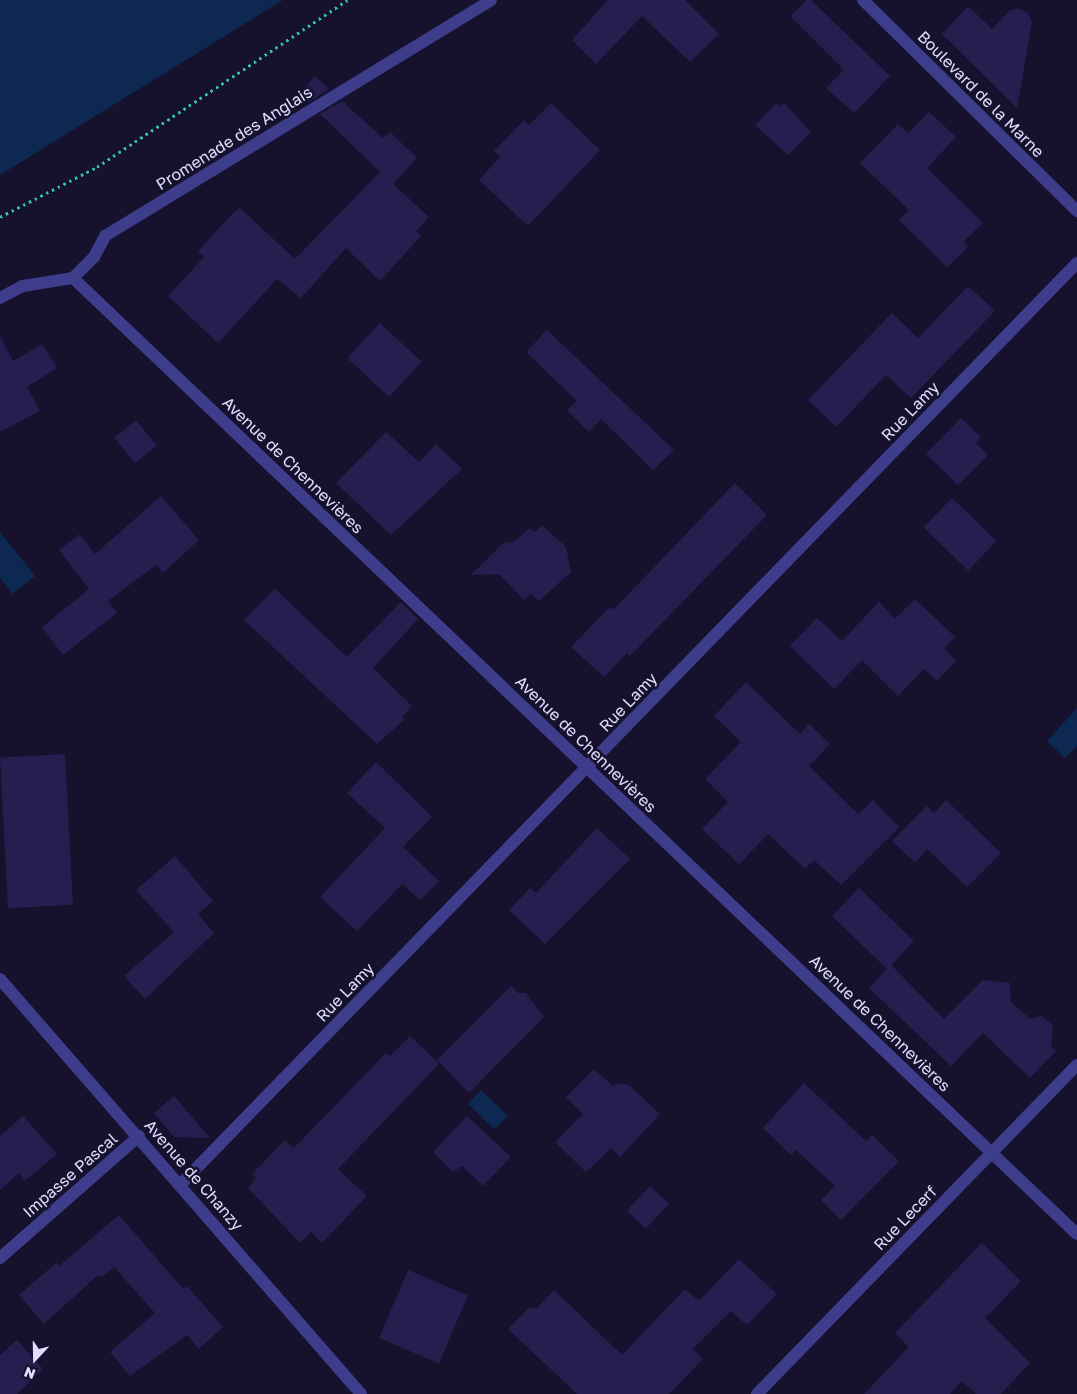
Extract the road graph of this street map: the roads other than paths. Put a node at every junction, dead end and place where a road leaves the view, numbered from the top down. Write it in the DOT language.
graph roads {
  1 [pos="490,0"];
  2 [pos="863,0"];
  3 [pos="1077,211"];
  4 [pos="1077,263"];
  5 [pos="73,278"];
  6 [pos="0,298"];
  7 [pos="587,767"];
  8 [pos="0,979"];
  9 [pos="1077,1065"];
  10 [pos="139,1136"];
  11 [pos="992,1152"];
  12 [pos="181,1184"];
  13 [pos="1077,1234"];
  14 [pos="0,1258"];
  15 [pos="361,1394"];
  16 [pos="757,1394"];
  1 -- 5 [label="street, Promenade des Anglais"];
  2 -- 3 [label="street, Boulevard de la Marne"];
  4 -- 7 [label="street, Rue Lamy"];
  5 -- 6 [label="street"];
  5 -- 7 [label="street, Avenue de Chennevières"];
  7 -- 11 [label="street, Avenue de Chennevières"];
  7 -- 12 [label="street, Rue Lamy"];
  8 -- 10 [label="street, Avenue de Chanzy"];
  9 -- 11 [label="street, Rue Lecerf"];
  10 -- 12 [label="street, Avenue de Chanzy"];
  10 -- 14 [label="street, Impasse Pascal"];
  11 -- 13 [label="street, Avenue de Chennevières"];
  11 -- 16 [label="street, Rue Lecerf"];
  12 -- 15 [label="street, Avenue de Chanzy"];
}
